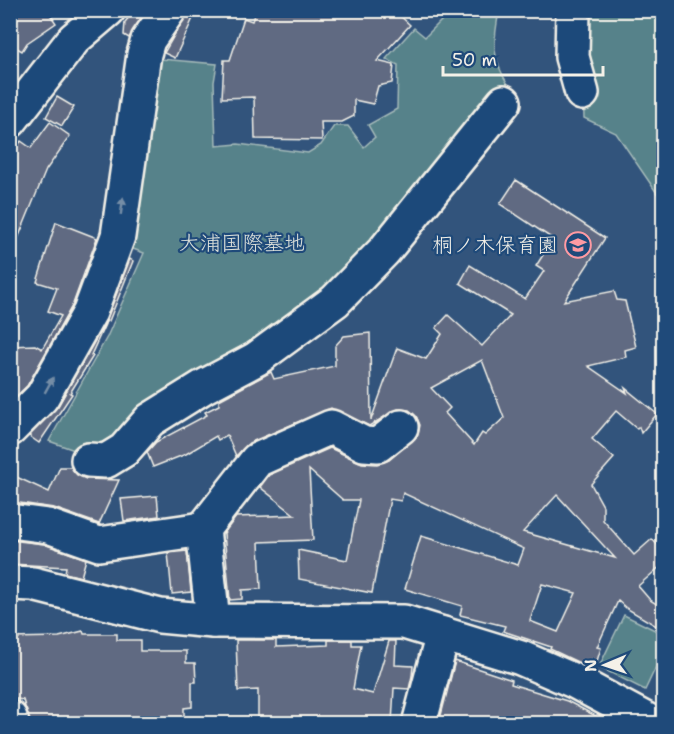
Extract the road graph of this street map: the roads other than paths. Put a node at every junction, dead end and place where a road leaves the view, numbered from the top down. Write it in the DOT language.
graph roads {
  1 [pos="108,10"];
  2 [pos="169,10"];
  3 [pos="573,10"];
  4 [pos="582,93"];
  5 [pos="504,102"];
  6 [pos="10,121"];
  7 [pos="401,426"];
  8 [pos="10,429"];
  9 [pos="88,460"];
  10 [pos="10,521"];
  11 [pos="203,529"];
  12 [pos="10,583"];
  13 [pos="213,621"];
  14 [pos="442,634"];
  15 [pos="10,718"];
  16 [pos="12,723"];
  17 [pos="419,723"];
  18 [pos="654,723"];
  1 -- 6 [label="street"];
  8 -- 2 [label="street, one-way"];
  3 -- 4 [label="street"];
  5 -- 9 [label="street"];
  7 -- 11 [label="street"];
  10 -- 11 [label="street"];
  11 -- 13 [label="street"];
  12 -- 13 [label="street"];
  13 -- 14 [label="street"];
  14 -- 17 [label="street"];
  14 -- 18 [label="street"];
  15 -- 16 [label="street"];
}
